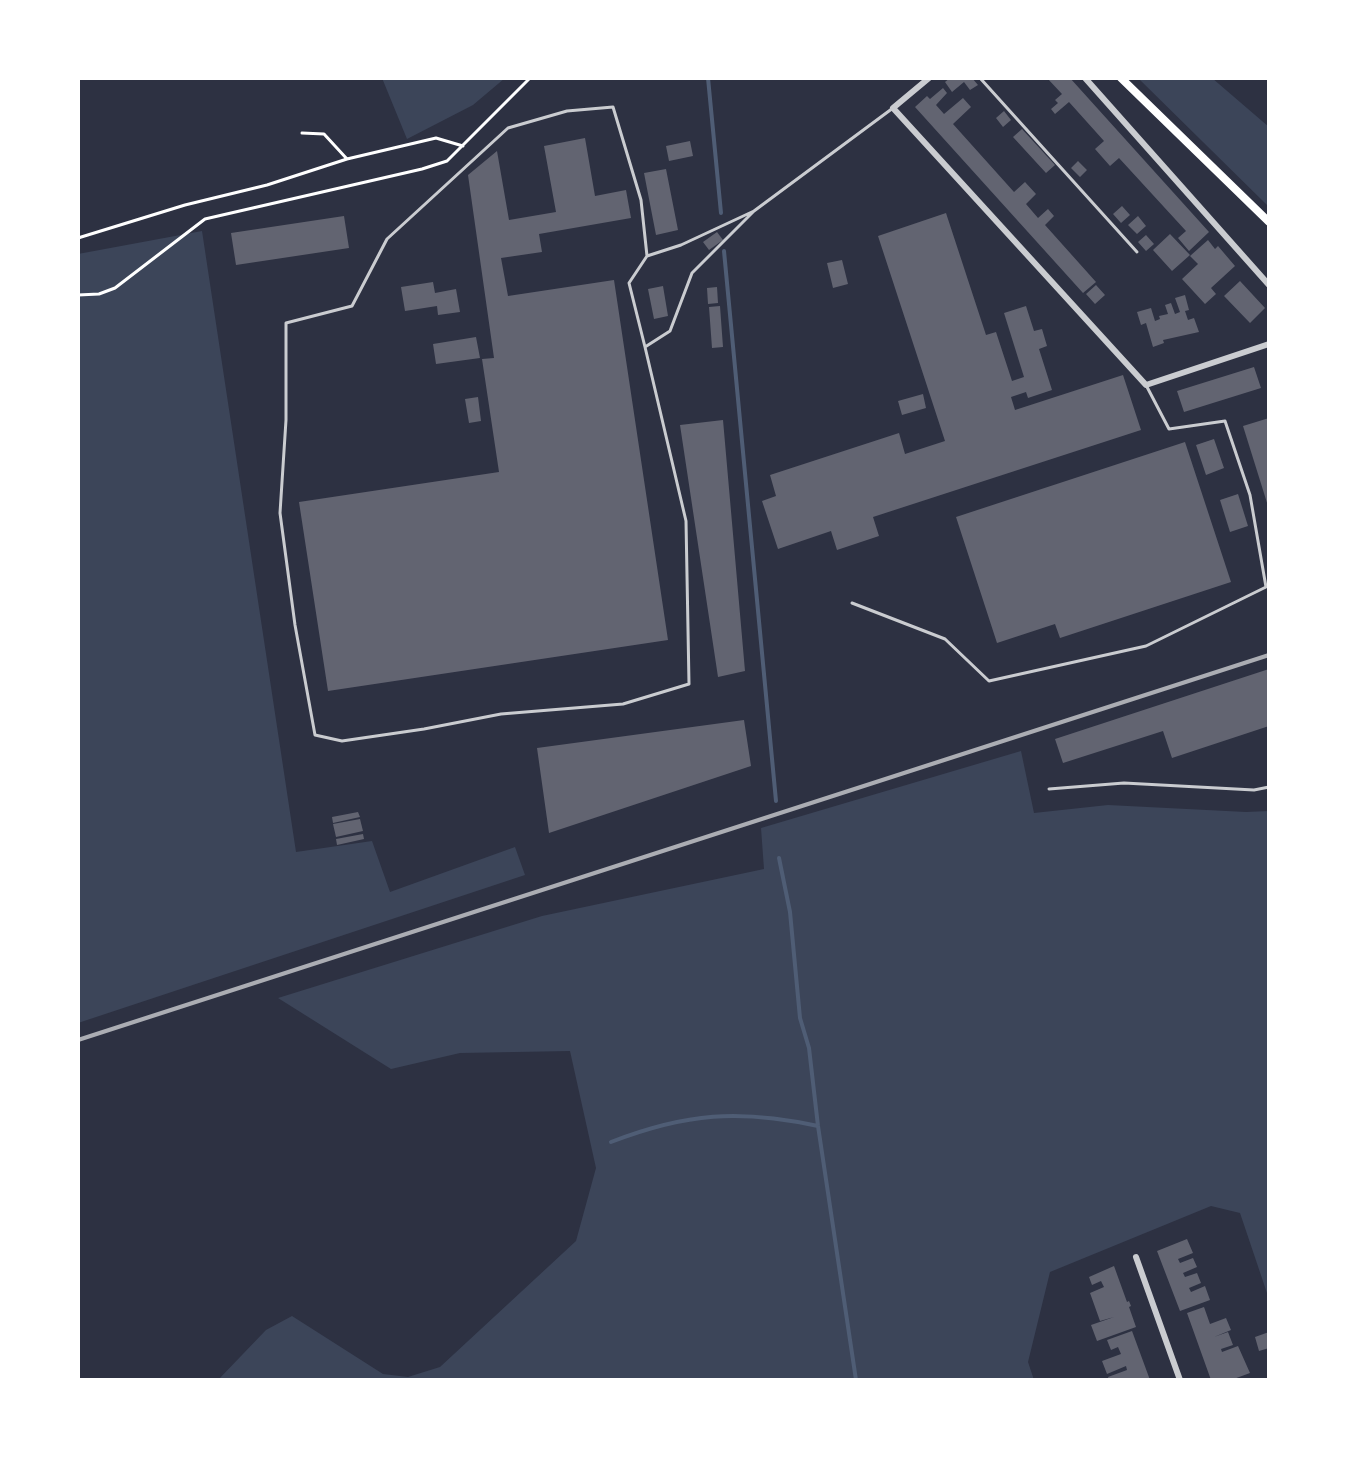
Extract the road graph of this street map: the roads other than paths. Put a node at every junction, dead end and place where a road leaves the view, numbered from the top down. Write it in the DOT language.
graph roads {
  1 [pos="929,78"];
  2 [pos="980,78"];
  3 [pos="1085,78"];
  4 [pos="1121,78"];
  5 [pos="893,108"];
  6 [pos="754,211"];
  7 [pos="1269,222"];
  8 [pos="1137,252"];
  9 [pos="647,256"];
  10 [pos="1269,285"];
  11 [pos="1269,344"];
  12 [pos="645,347"];
  13 [pos="1146,385"];
  14 [pos="852,603"];
  15 [pos="1269,787"];
  16 [pos="1049,789"];
  17 [pos="1136,1257"];
  18 [pos="1180,1380"];
  1 -- 5 [label="street"];
  2 -- 8 [label="lane"];
  3 -- 10 [label="street"];
  4 -- 7 [label="main road"];
  5 -- 6 [label="lane"];
  5 -- 13 [label="street"];
  6 -- 9 [label="lane"];
  6 -- 12 [label="lane"];
  9 -- 12 [label="lane"];
  9 -- 12 [label="lane"];
  11 -- 13 [label="street"];
  13 -- 14 [label="lane"];
  15 -- 16 [label="lane"];
  17 -- 18 [label="street"];
}
